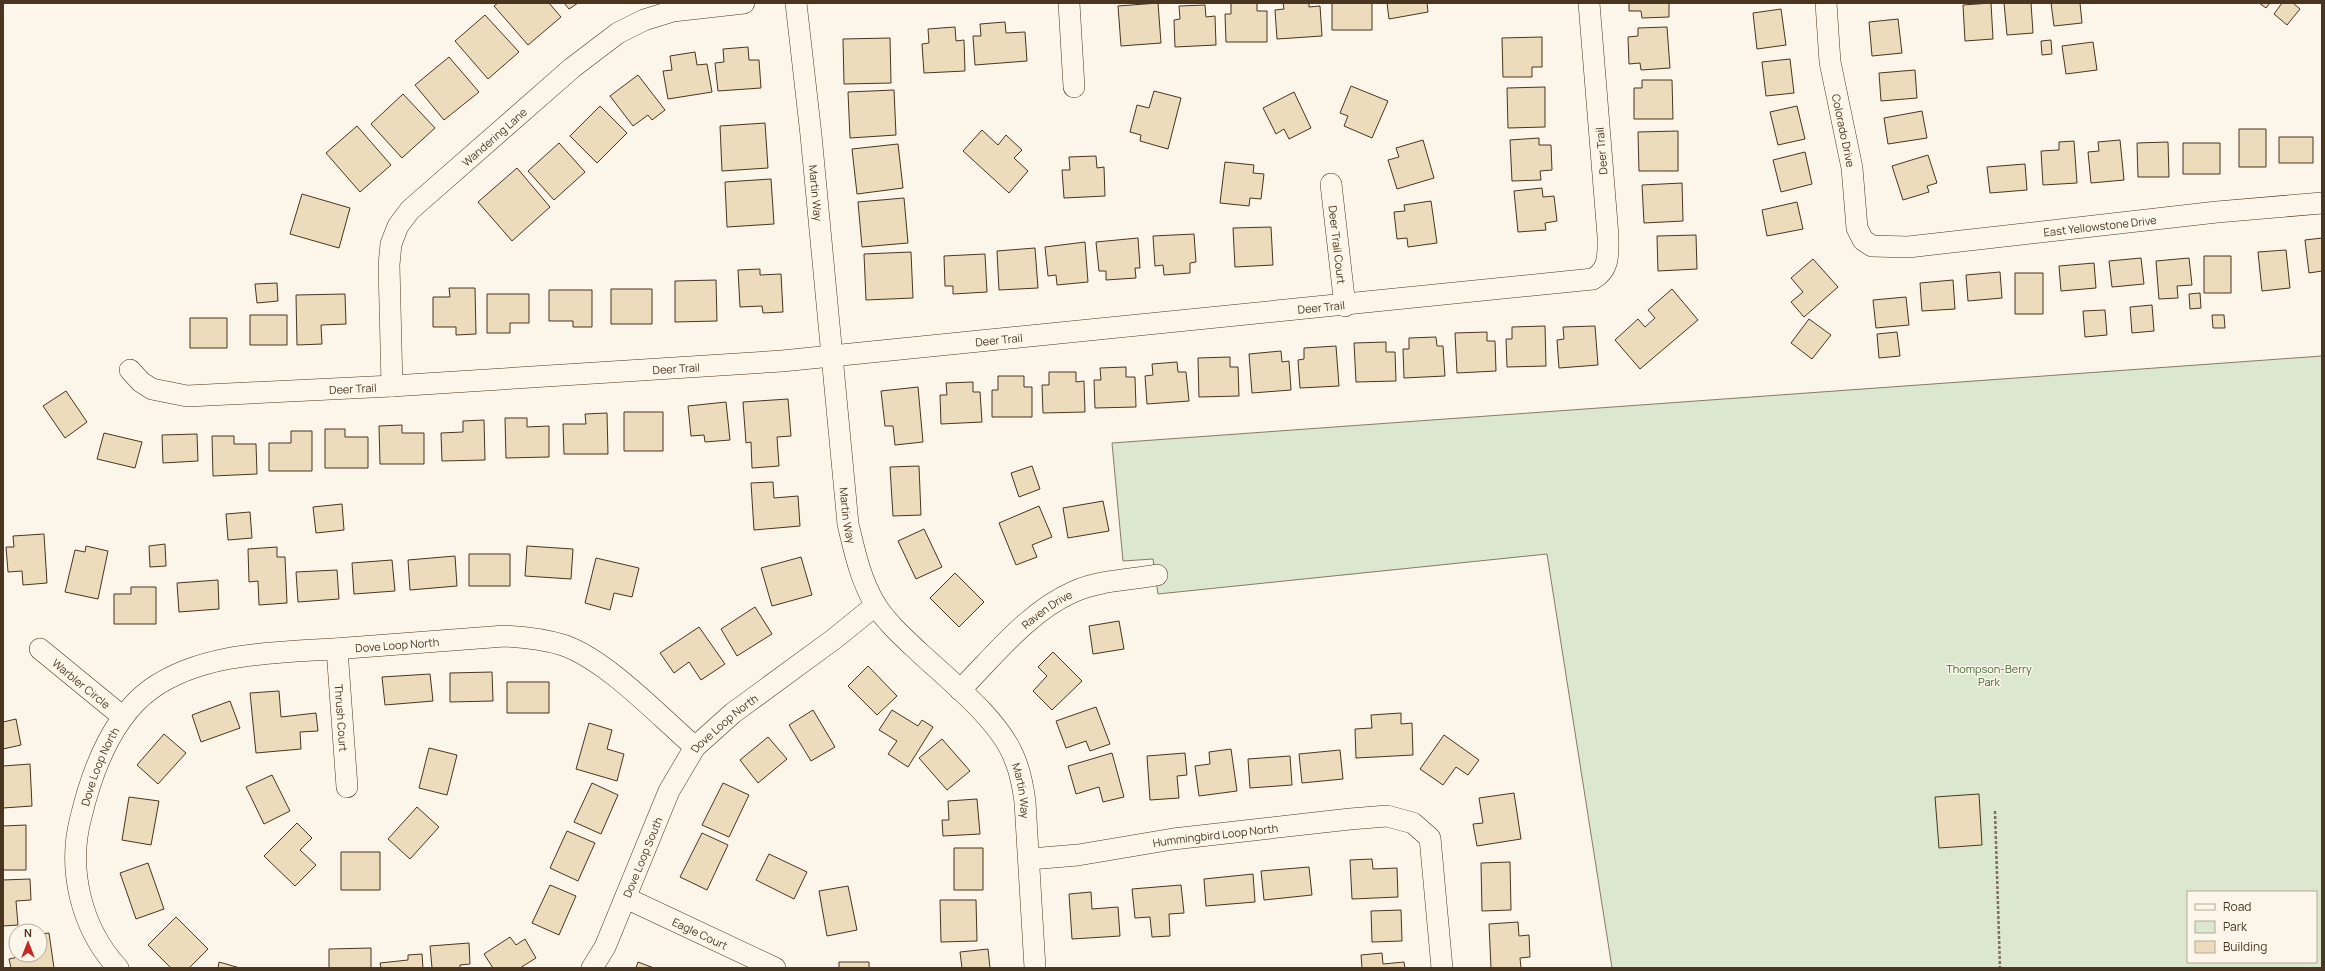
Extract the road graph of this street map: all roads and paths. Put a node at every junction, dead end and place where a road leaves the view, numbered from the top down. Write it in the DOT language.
graph roads {
  1 [pos="744,3"];
  2 [pos="796,3"];
  3 [pos="1069,3"];
  4 [pos="1589,3"];
  5 [pos="1826,3"];
  6 [pos="1074,87"];
  7 [pos="1331,184"];
  8 [pos="2322,203"];
  9 [pos="1878,246"];
  10 [pos="1345,306"];
  11 [pos="832,356"];
  12 [pos="130,370"];
  13 [pos="392,386"];
  14 [pos="1158,575"];
  15 [pos="876,605"];
  16 [pos="337,649"];
  17 [pos="40,650"];
  18 [pos="960,690"];
  19 [pos="123,717"];
  20 [pos="695,747"];
  21 [pos="347,787"];
  22 [pos="1995,811"];
  23 [pos="1030,859"];
  24 [pos="626,898"];
  25 [pos="118,968"];
  26 [pos="592,968"];
  27 [pos="775,968"];
  28 [pos="1035,968"];
  29 [pos="1442,968"];
  30 [pos="2000,968"];
  1 -- 13 [label="street, Wandering Lane"];
  2 -- 11 [label="street, Martin Way"];
  3 -- 6 [label="street"];
  4 -- 10 [label="street, Deer Trail"];
  5 -- 9 [label="street, Colorado Drive"];
  7 -- 10 [label="street, Deer Trail Court"];
  8 -- 9 [label="street, East Yellowstone Drive"];
  10 -- 11 [label="street, Deer Trail"];
  11 -- 13 [label="street, Deer Trail"];
  11 -- 15 [label="street, Martin Way"];
  12 -- 13 [label="street, Deer Trail"];
  14 -- 18 [label="street, Raven Drive"];
  15 -- 18 [label="street, Martin Way"];
  15 -- 20 [label="street, Dove Loop North"];
  16 -- 19 [label="street, Dove Loop North"];
  16 -- 20 [label="street, Dove Loop North"];
  16 -- 21 [label="street, Thrush Court"];
  17 -- 19 [label="street, Warbler Circle"];
  18 -- 23 [label="street, Martin Way"];
  19 -- 25 [label="street, Dove Loop North"];
  20 -- 24 [label="street, Dove Loop South"];
  22 -- 30 [label="path"];
  23 -- 28 [label="street, Martin Way"];
  23 -- 29 [label="street, Hummingbird Loop North"];
  24 -- 26 [label="street, Dove Loop South"];
  24 -- 27 [label="street, Eagle Court"];
}
